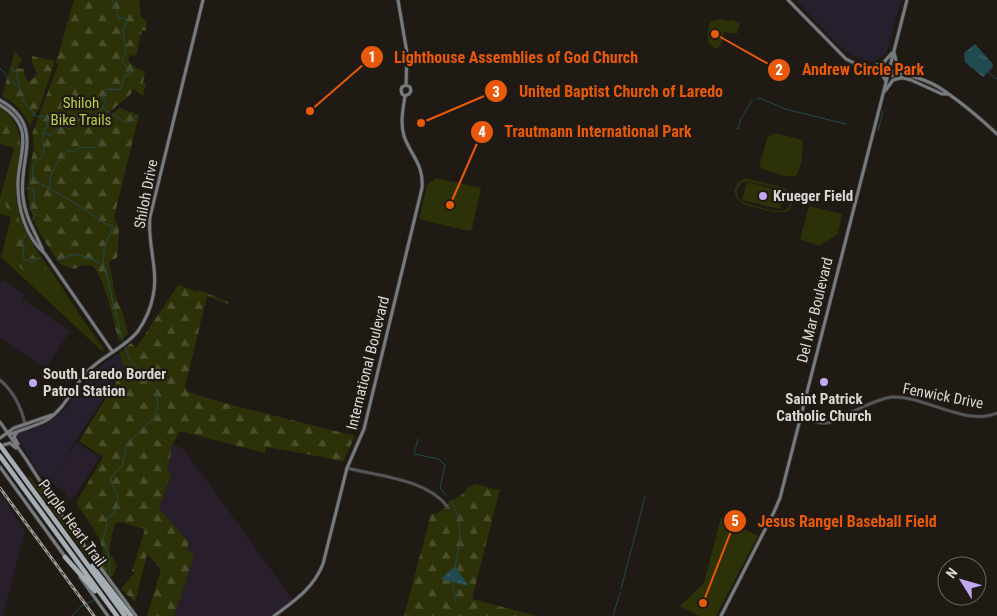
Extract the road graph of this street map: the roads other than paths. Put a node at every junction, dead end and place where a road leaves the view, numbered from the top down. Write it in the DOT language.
graph roads {
  1 [pos="203,0"];
  2 [pos="398,0"];
  3 [pos="788,0"];
  4 [pos="907,0"];
  5 [pos="894,50"];
  6 [pos="854,64"];
  7 [pos="869,68"];
  8 [pos="889,71"];
  9 [pos="905,76"];
  10 [pos="886,82"];
  11 [pos="406,85"];
  12 [pos="883,93"];
  13 [pos="405,96"];
  14 [pos="0,100"];
  15 [pos="0,105"];
  16 [pos="997,134"];
  17 [pos="44,254"];
  18 [pos="112,351"];
  19 [pos="0,380"];
  20 [pos="997,413"];
  21 [pos="52,414"];
  22 [pos="800,418"];
  23 [pos="0,422"];
  24 [pos="25,424"];
  25 [pos="18,431"];
  26 [pos="7,433"];
  27 [pos="0,438"];
  28 [pos="0,446"];
  29 [pos="21,452"];
  30 [pos="0,456"];
  31 [pos="0,467"];
  32 [pos="347,468"];
  33 [pos="447,506"];
  34 [pos="78,552"];
  35 [pos="65,556"];
  36 [pos="116,615"];
  37 [pos="108,616"];
  38 [pos="124,616"];
  39 [pos="131,616"];
  40 [pos="136,616"];
  41 [pos="274,616"];
  42 [pos="720,616"];
  1 -- 18 [label="main road, Shiloh Drive"];
  2 -- 11 [label="main road, International Boulevard"];
  3 -- 6 [label="main road"];
  4 -- 5 [label="main road, Del Mar Boulevard"];
  5 -- 7 [label="main road"];
  5 -- 8 [label="main road, Del Mar Boulevard"];
  5 -- 9 [label="main road"];
  6 -- 7 [label="main road"];
  6 -- 10 [label="main road"];
  7 -- 8 [label="main road"];
  8 -- 9 [label="main road"];
  8 -- 10 [label="main road, Del Mar Boulevard"];
  9 -- 12 [label="main road"];
  9 -- 16 [label="main road"];
  10 -- 12 [label="main road, Del Mar Boulevard"];
  11 -- 13 [label="main road, International Boulevard"];
  11 -- 13 [label="main road, International Boulevard"];
  12 -- 22 [label="main road, Del Mar Boulevard"];
  13 -- 32 [label="main road, International Boulevard"];
  14 -- 17 [label="main road"];
  15 -- 17 [label="main road"];
  17 -- 18 [label="main road"];
  18 -- 21 [label="main road, Shiloh Drive"];
  19 -- 24 [label="street"];
  20 -- 22 [label="street, Fenwick Drive"];
  21 -- 24 [label="main road, Shiloh Drive"];
  21 -- 25 [label="main road, Shiloh Drive"];
  22 -- 42 [label="main road, Del Mar Boulevard"];
  23 -- 26 [label="main road"];
  24 -- 26 [label="main road, Shiloh Drive"];
  25 -- 26 [label="main road, Shiloh Drive"];
  25 -- 29 [label="main road"];
  26 -- 27 [label="main road, Shiloh Drive"];
  26 -- 29 [label="main road"];
  28 -- 29 [label="main road"];
  28 -- 34 [label="highway, Purple Heart Trail, bridge"];
  29 -- 40 [label="main road"];
  30 -- 36 [label="highway, Purple Heart Trail"];
  31 -- 35 [label="main road"];
  32 -- 33 [label="street"];
  32 -- 41 [label="main road, International Boulevard"];
  34 -- 38 [label="highway, Purple Heart Trail"];
  34 -- 39 [label="highway"];
  35 -- 36 [label="highway"];
  35 -- 37 [label="main road"];
}
